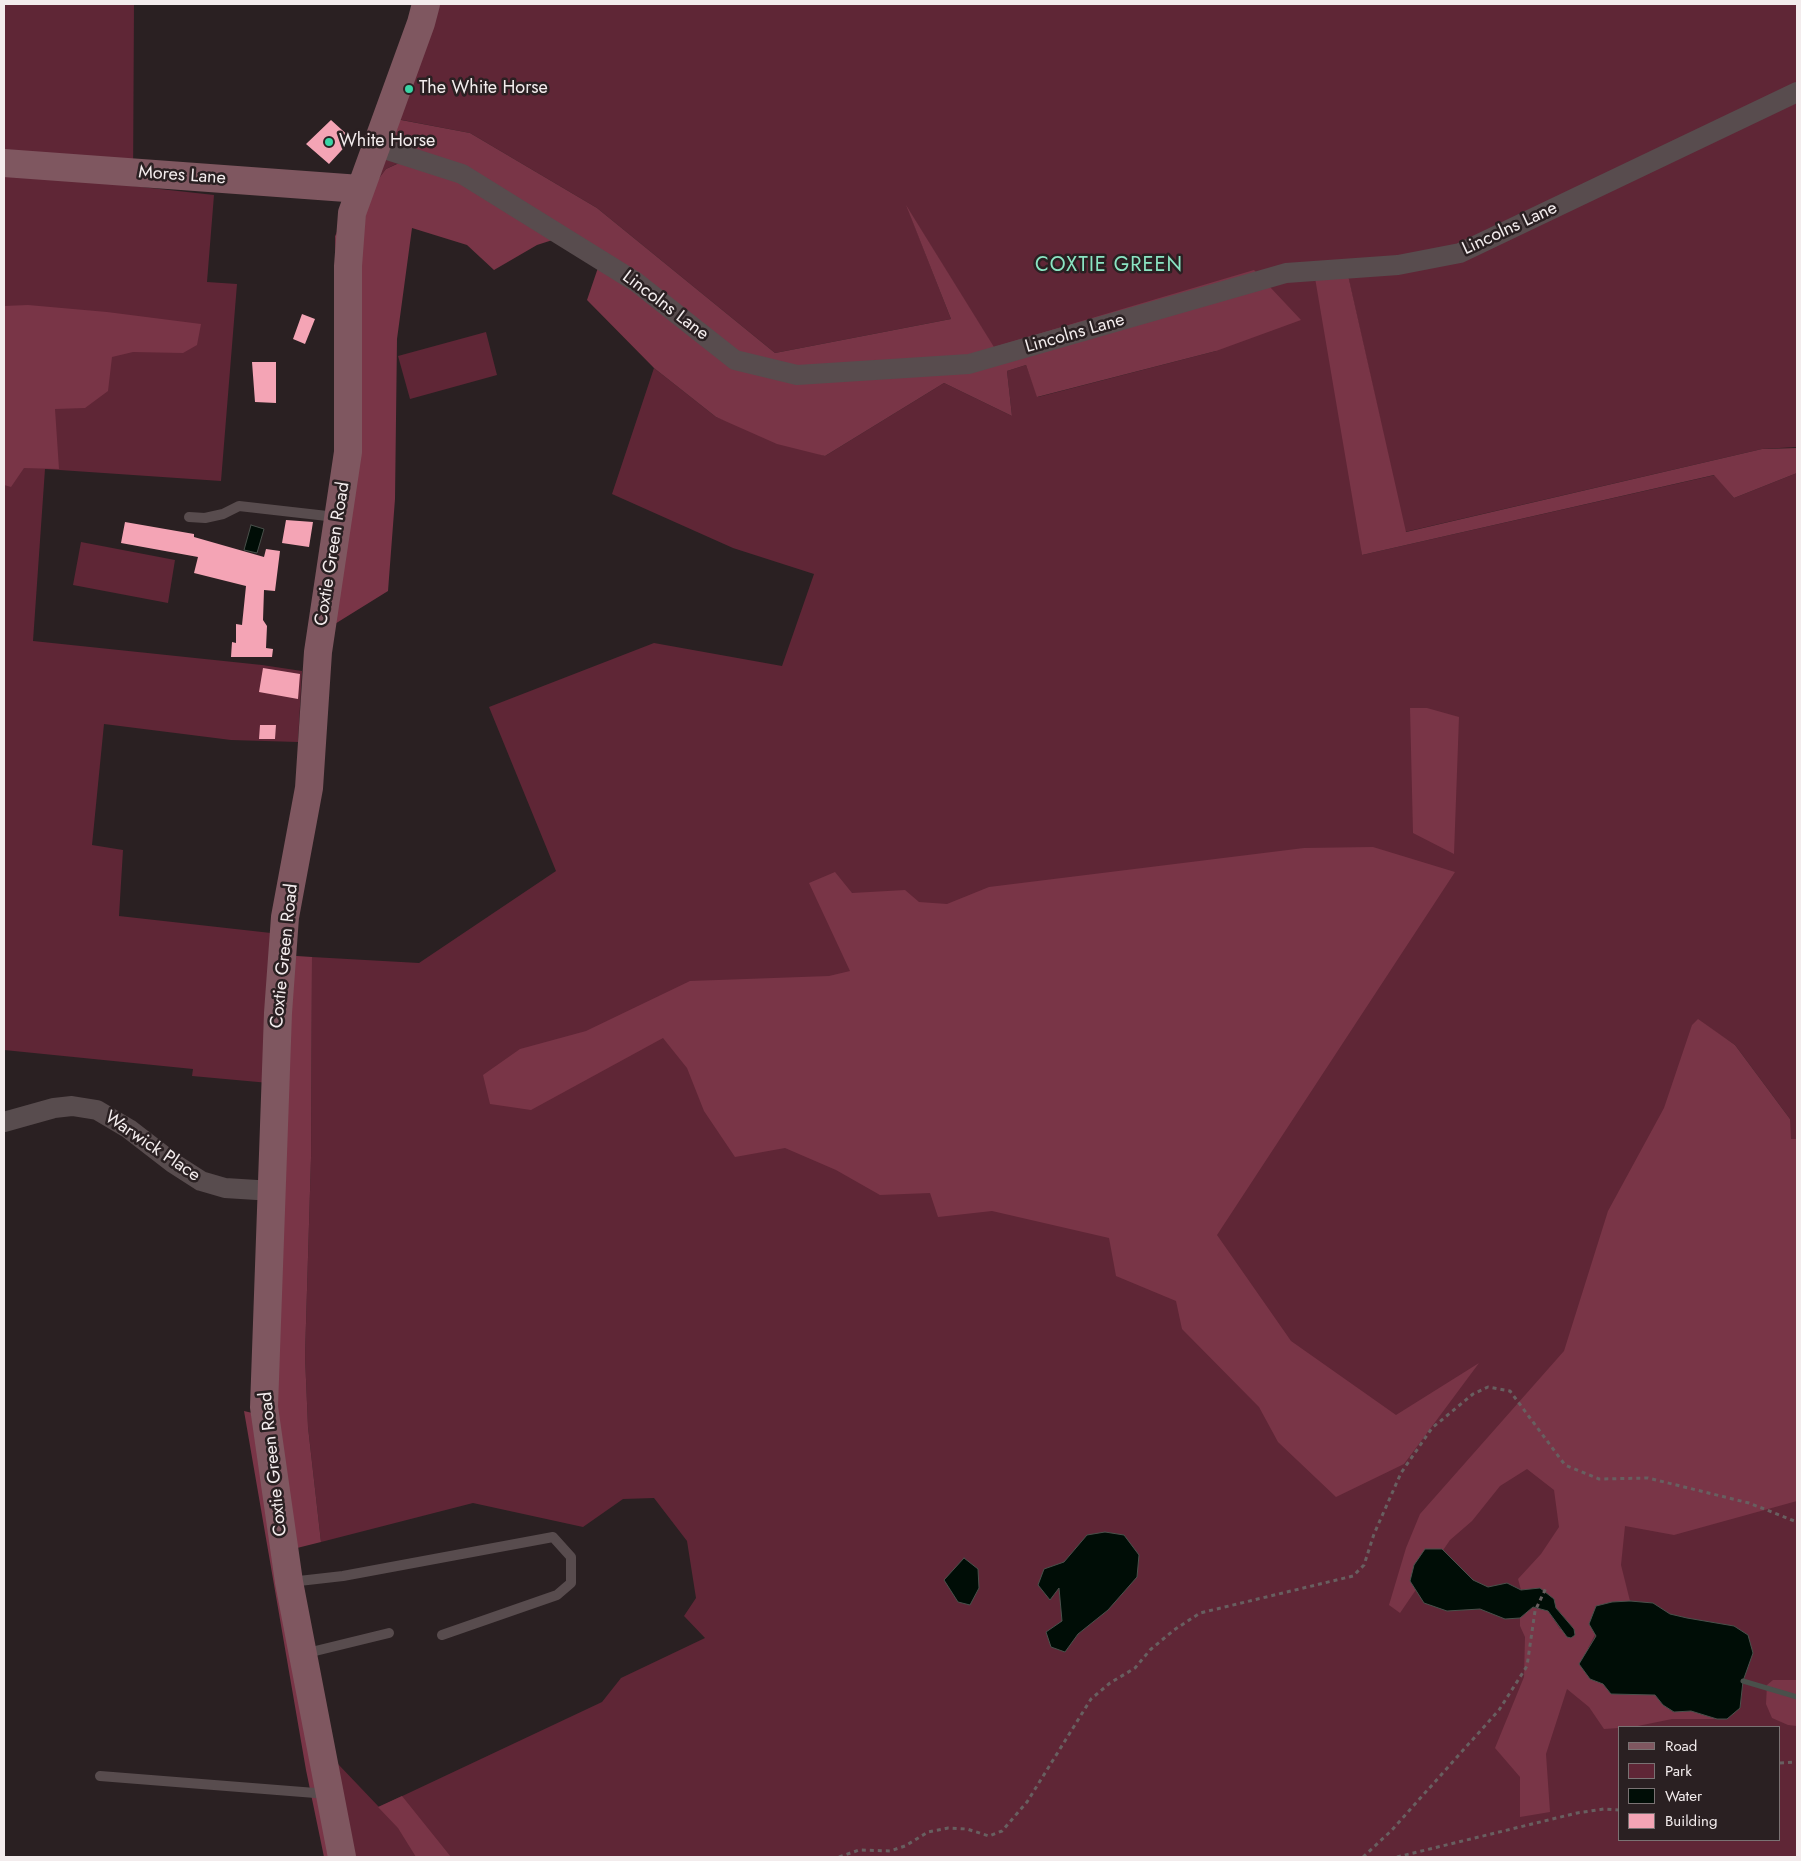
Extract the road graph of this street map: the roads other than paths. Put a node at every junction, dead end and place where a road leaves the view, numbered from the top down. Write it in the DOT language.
graph roads {
  1 [pos="426,4"];
  2 [pos="1797,92"];
  3 [pos="375,146"];
  4 [pos="4,163"];
  5 [pos="360,190"];
  6 [pos="190,517"];
  7 [pos="340,518"];
  8 [pos="4,1122"];
  9 [pos="273,1191"];
  10 [pos="289,1582"];
  11 [pos="389,1632"];
  12 [pos="442,1634"];
  13 [pos="302,1654"];
  14 [pos="100,1776"];
  15 [pos="328,1794"];
  16 [pos="342,1857"];
  1 -- 3 [label="street, Coxtie Green Road"];
  2 -- 3 [label="street, Lincolns Lane"];
  3 -- 5 [label="street, Coxtie Green Road"];
  4 -- 5 [label="street, Mores Lane"];
  5 -- 7 [label="street, Coxtie Green Road"];
  6 -- 7 [label="lane"];
  7 -- 9 [label="street, Coxtie Green Road"];
  8 -- 9 [label="street, Warwick Place"];
  9 -- 10 [label="street, Coxtie Green Road"];
  10 -- 12 [label="lane"];
  10 -- 13 [label="street, Coxtie Green Road"];
  11 -- 13 [label="lane"];
  13 -- 15 [label="street, Coxtie Green Road"];
  14 -- 15 [label="lane"];
  15 -- 16 [label="street, Coxtie Green Road"];
}
